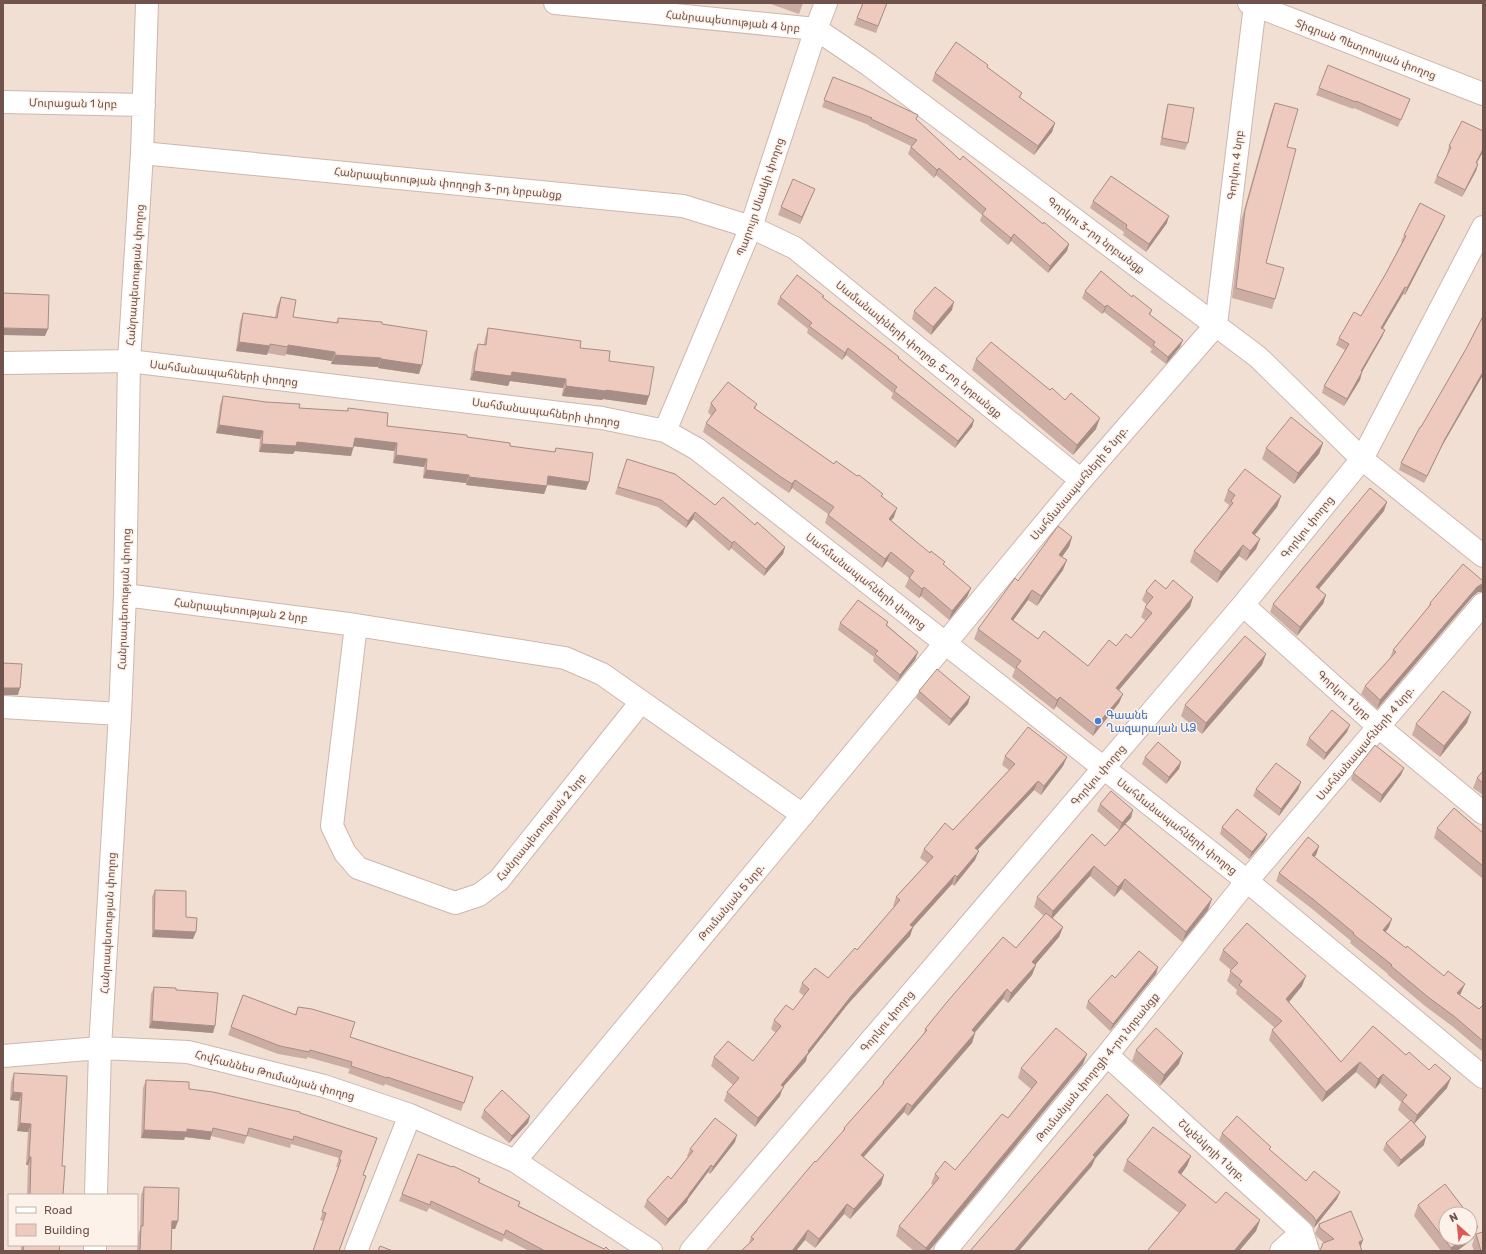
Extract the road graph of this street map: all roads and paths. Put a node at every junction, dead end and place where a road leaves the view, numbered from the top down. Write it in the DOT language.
graph roads {
  1 [pos="147,3"];
  2 [pos="555,3"];
  3 [pos="826,3"];
  4 [pos="1252,4"];
  5 [pos="816,29"];
  6 [pos="1483,94"];
  7 [pos="3,102"];
  8 [pos="144,105"];
  9 [pos="142,153"];
  10 [pos="751,227"];
  11 [pos="1483,227"];
  12 [pos="1216,325"];
  13 [pos="129,361"];
  14 [pos="3,363"];
  15 [pos="665,431"];
  16 [pos="1362,458"];
  17 [pos="1081,480"];
  18 [pos="1483,556"];
  19 [pos="125,595"];
  20 [pos="1483,604"];
  21 [pos="1243,605"];
  22 [pos="356,625"];
  23 [pos="945,643"];
  24 [pos="641,702"];
  25 [pos="3,707"];
  26 [pos="120,714"];
  27 [pos="1379,727"];
  28 [pos="1103,768"];
  29 [pos="1483,813"];
  30 [pos="803,816"];
  31 [pos="1247,882"];
  32 [pos="100,1048"];
  33 [pos="1107,1055"];
  34 [pos="3,1056"];
  35 [pos="1483,1077"];
  36 [pos="410,1115"];
  37 [pos="515,1161"];
  38 [pos="96,1194"];
  39 [pos="1305,1241"];
  40 [pos="356,1251"];
  41 [pos="651,1251"];
  42 [pos="691,1251"];
  43 [pos="945,1251"];
  44 [pos="1281,1251"];
  1 -- 8 [label="street, Հանրապետության փողոց"];
  2 -- 5 [label="street, Հանրապետության 4 նրբ"];
  3 -- 5 [label="street, Պարույր Սևակի փողոց"];
  4 -- 6 [label="street, Տիգրան Պետրոսյան փողոց"];
  4 -- 12 [label="street, Գորկու 4 նրբ"];
  5 -- 10 [label="street, Պարույր Սևակի փողոց"];
  5 -- 12 [label="street, Գորկու 3-րդ նրբանցք"];
  7 -- 8 [label="street, Մուրացան 1 նրբ"];
  8 -- 9 [label="street, Հանրապետության փողոց"];
  9 -- 10 [label="street, Հանրապետության փողոցի 3-րդ նրբանցք"];
  9 -- 13 [label="street, Հանրապետության փողոց"];
  10 -- 15 [label="street, Պարույր Սևակի փողոց"];
  10 -- 17 [label="street, Սամանափների փողոց, 5-րդ նրբանցք"];
  11 -- 16 [label="street, Գորկու փողոց"];
  12 -- 16 [label="street, Գորկու 3-րդ նրբանցք"];
  12 -- 17 [label="street, Սահմանապահների 5 նրբ."];
  13 -- 14 [label="street, Սահմանապահների փողոց"];
  13 -- 15 [label="street, Սահմանապահների փողոց"];
  13 -- 19 [label="street, Հանրապետության փողոց"];
  15 -- 23 [label="street, Սահմանապահների փողոց"];
  16 -- 18 [label="street, Գորկու 3-րդ նրբանցք"];
  16 -- 21 [label="street, Գորկու փողոց"];
  17 -- 23 [label="street, Սահմանապահների 5 նրբ."];
  19 -- 22 [label="street, Հանրապետության 2 նրբ"];
  19 -- 26 [label="street, Հանրապետության փողոց"];
  20 -- 27 [label="street, Սահմանապահների 4 նրբ."];
  21 -- 27 [label="street, Գորկու 1 նրբ"];
  21 -- 28 [label="street, Գորկու փողոց"];
  22 -- 24 [label="street, Հանրապետության 2 նրբ"];
  22 -- 24 [label="street, Հանրապետության 2 նրբ"];
  23 -- 28 [label="street, Սահմանապահների փողոց"];
  23 -- 30 [label="street, Թումանյան 5 նրբ."];
  24 -- 30 [label="street, Հանրապետության 2 նրբ"];
  25 -- 26 [label="street"];
  26 -- 32 [label="street, Հանրապետության փողոց"];
  27 -- 29 [label="street, Գորկու 1 նրբ"];
  27 -- 31 [label="street, Սահմանապահների 4 նրբ."];
  28 -- 31 [label="street, Սահմանապահների փողոց"];
  28 -- 42 [label="street, Գորկու փողոց"];
  30 -- 37 [label="street, Թումանյան 5 նրբ."];
  31 -- 33 [label="street, Թումանյան փողոցի 4-րդ նրբանցք"];
  31 -- 35 [label="street, Սահմանապահների փողոց"];
  32 -- 34 [label="street, Հովհաննես Թումանյան փողոց"];
  32 -- 36 [label="street, Հովհաննես Թումանյան փողոց"];
  32 -- 38 [label="street, Հանրապետության փողոց"];
  33 -- 39 [label="street, Շևչենկոյի 1 նրբ."];
  33 -- 43 [label="street, Թումանյան փողոցի 4-րդ նրբանցք"];
  36 -- 37 [label="street, Հովհաննես Թումանյան փողոց"];
  36 -- 40 [label="street"];
  37 -- 41 [label="street, Հովհաննես Թումանյան փողոց"];
  39 -- 44 [label="street"];
}
